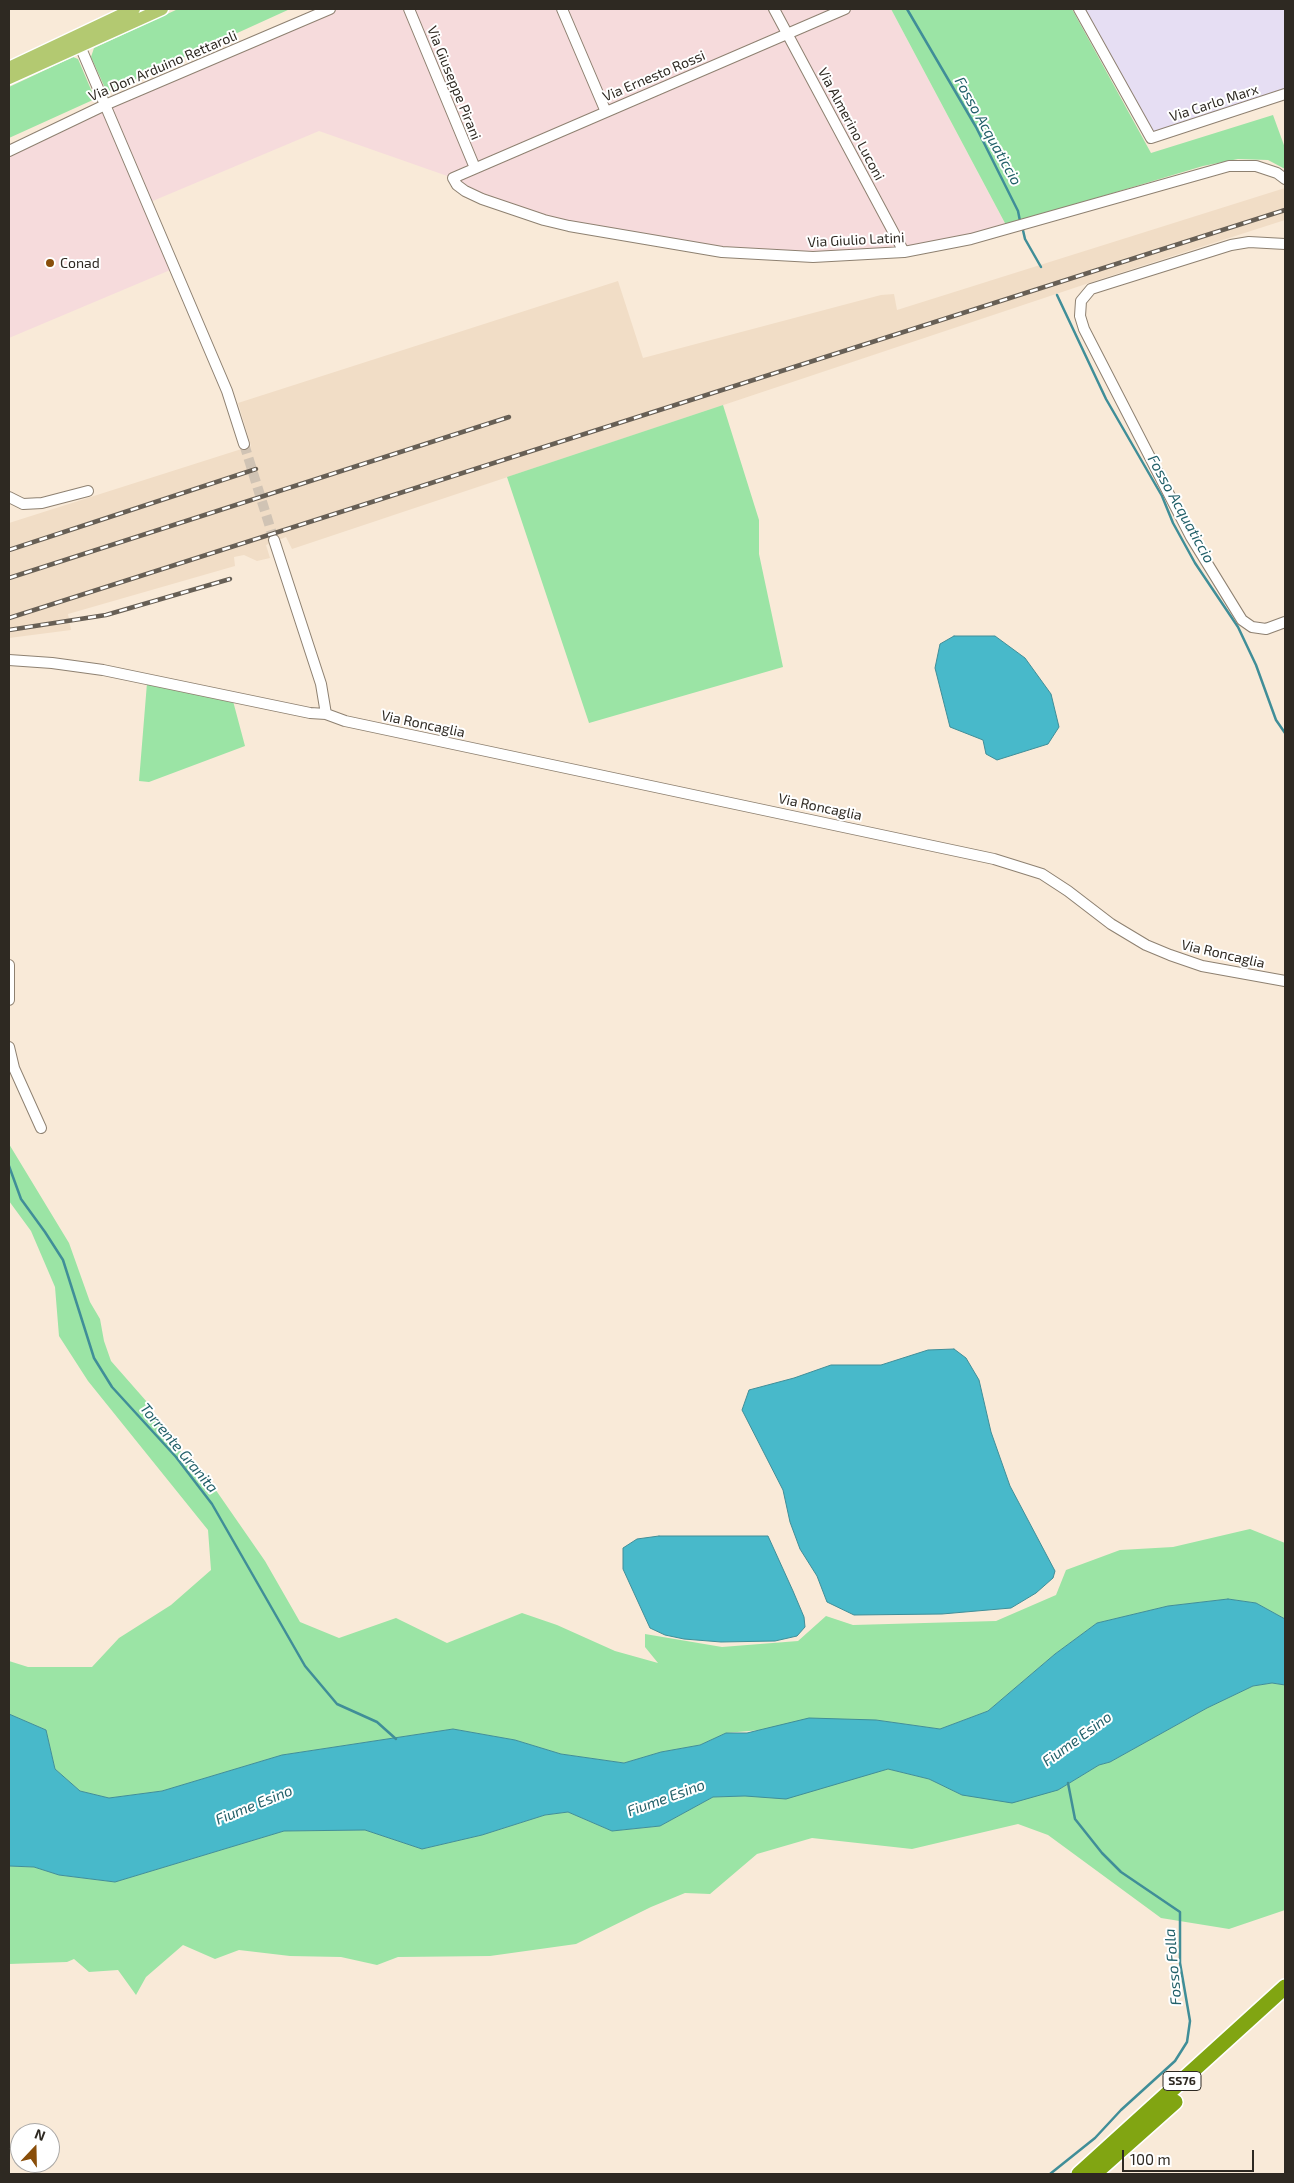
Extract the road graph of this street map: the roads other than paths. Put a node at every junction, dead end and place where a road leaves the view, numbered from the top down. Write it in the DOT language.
graph roads {
  1 [pos="134,9"];
  2 [pos="162,9"];
  3 [pos="330,9"];
  4 [pos="409,9"];
  5 [pos="562,9"];
  6 [pos="774,9"];
  7 [pos="845,9"];
  8 [pos="1079,9"];
  9 [pos="788,34"];
  10 [pos="80,46"];
  11 [pos="9,68"];
  12 [pos="9,78"];
  13 [pos="1285,94"];
  14 [pos="105,105"];
  15 [pos="606,112"];
  16 [pos="9,150"];
  17 [pos="475,168"];
  18 [pos="1285,180"];
  19 [pos="1285,244"];
  20 [pos="904,252"];
  21 [pos="244,444"];
  22 [pos="88,491"];
  23 [pos="9,497"];
  24 [pos="274,540"];
  25 [pos="1285,622"];
  26 [pos="9,660"];
  27 [pos="326,714"];
  28 [pos="9,965"];
  29 [pos="1285,981"];
  30 [pos="9,1000"];
  31 [pos="9,1048"];
  32 [pos="41,1128"];
  33 [pos="1285,1987"];
  34 [pos="1285,2001"];
  35 [pos="1079,2174"];
  36 [pos="1094,2174"];
  1 -- 11 [label="main road"];
  2 -- 10 [label="main road"];
  3 -- 14 [label="street, Via Don Arduino Rettaroli"];
  4 -- 17 [label="street, Via Giuseppe Pirani"];
  5 -- 15 [label="street"];
  6 -- 9 [label="street, Via Almerino Luconi"];
  7 -- 9 [label="street, Via Ernesto Rossi"];
  8 -- 13 [label="street, Via Carlo Marx"];
  9 -- 15 [label="street, Via Ernesto Rossi"];
  9 -- 20 [label="street, Via Almerino Luconi"];
  10 -- 12 [label="main road"];
  10 -- 14 [label="street"];
  14 -- 16 [label="street, Via Don Arduino Rettaroli"];
  14 -- 21 [label="street"];
  15 -- 17 [label="street, Via Ernesto Rossi"];
  17 -- 20 [label="street, Via Giulio Latini"];
  18 -- 20 [label="street, Via Giulio Latini"];
  19 -- 25 [label="street"];
  22 -- 23 [label="street"];
  24 -- 27 [label="street"];
  26 -- 27 [label="street, Via Roncaglia"];
  27 -- 29 [label="street, Via Roncaglia"];
  28 -- 30 [label="street"];
  31 -- 32 [label="street"];
  33 -- 35 [label="highway, SS76"];
  34 -- 36 [label="highway, SS76"];
}
